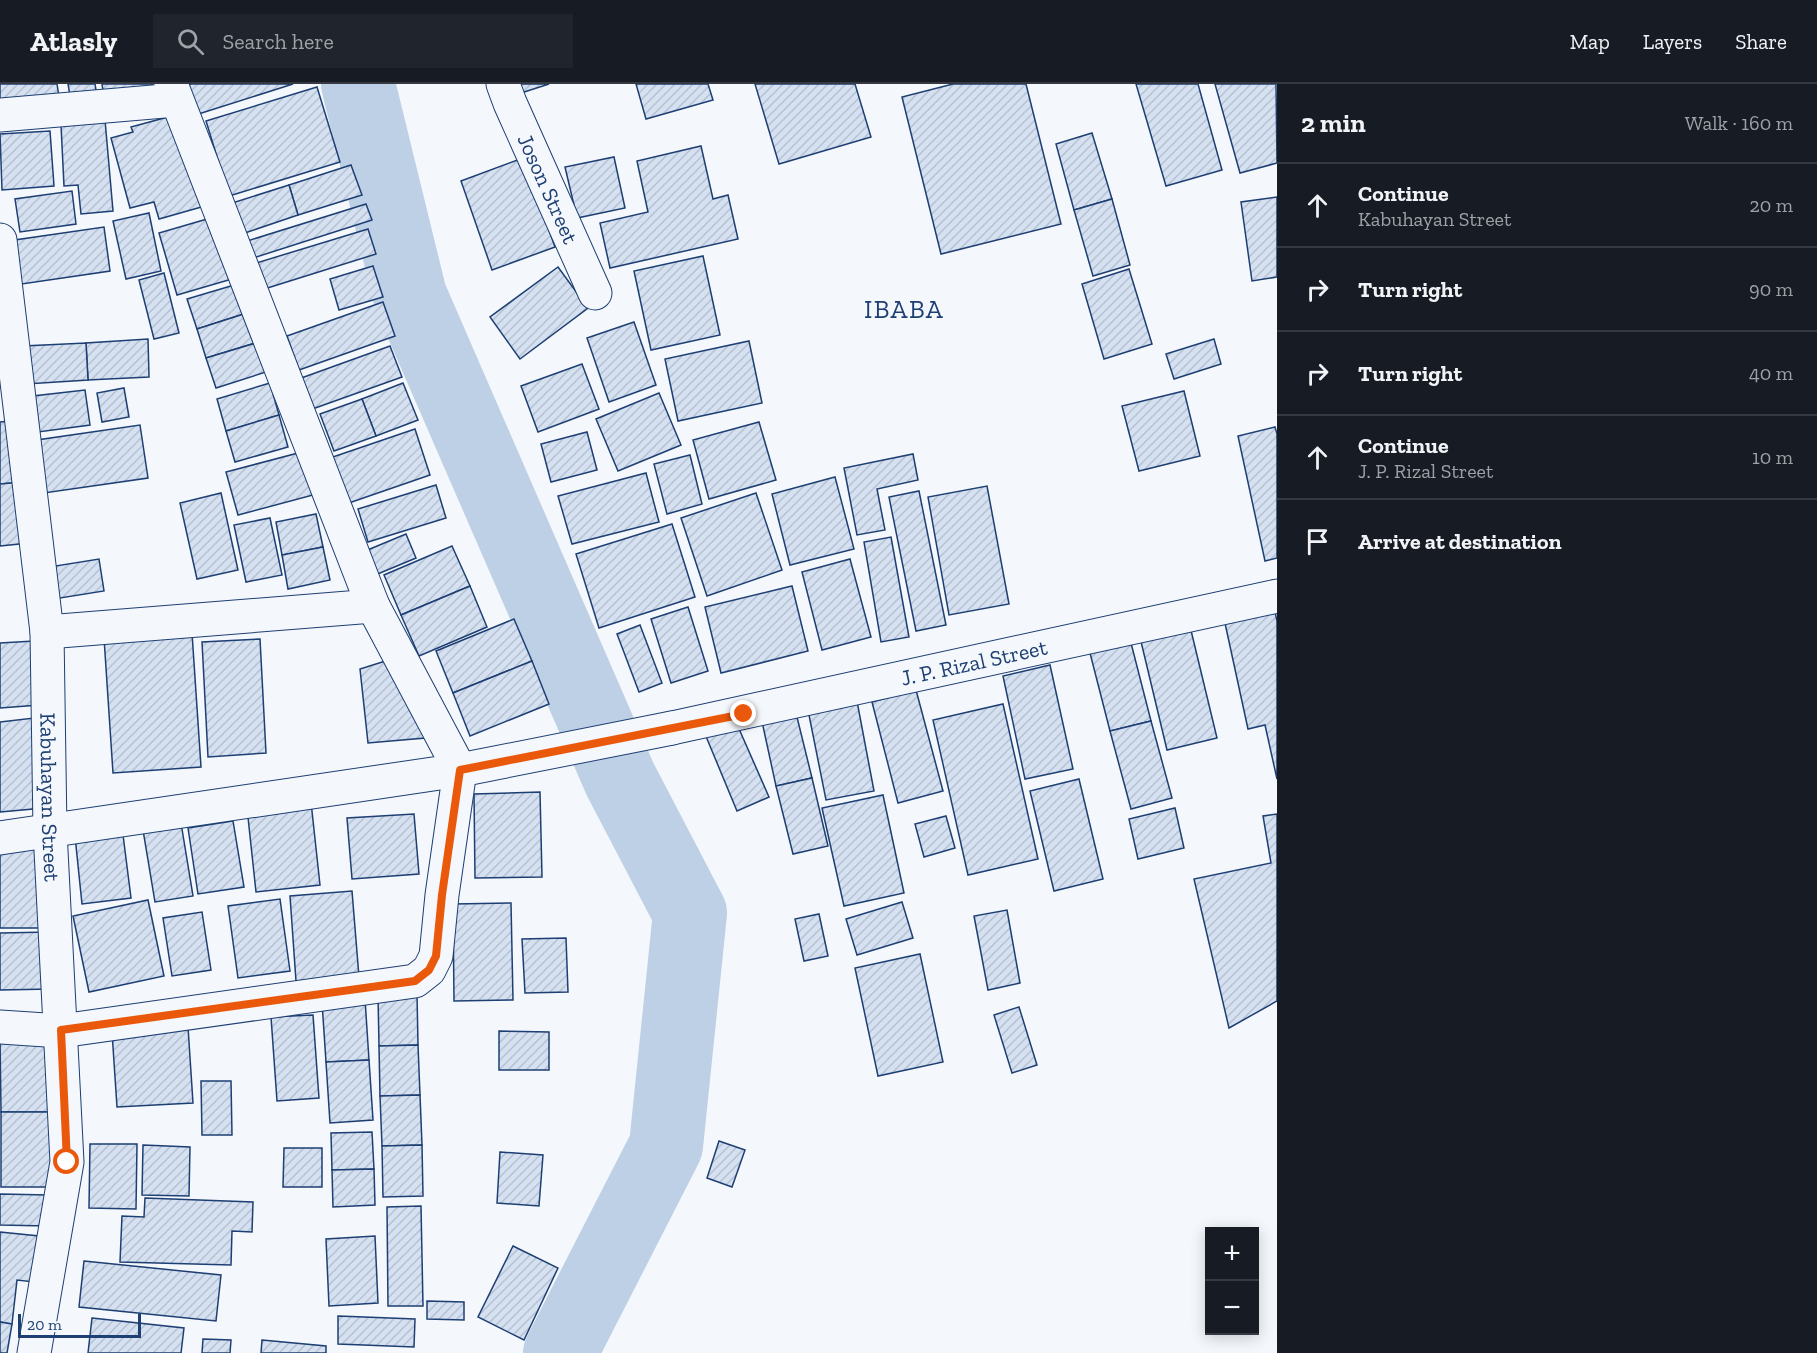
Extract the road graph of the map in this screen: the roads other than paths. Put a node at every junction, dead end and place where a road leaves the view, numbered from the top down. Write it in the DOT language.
graph roads {
  1 [pos="503,84"];
  2 [pos="174,92"];
  3 [pos="0,115"];
  4 [pos="0,240"];
  5 [pos="595,293"];
  6 [pos="1277,596"];
  7 [pos="373,606"];
  8 [pos="47,632"];
  9 [pos="460,770"];
  10 [pos="50,831"];
  11 [pos="0,838"];
  12 [pos="0,1027"];
  13 [pos="61,1030"];
  14 [pos="34,1353"];
  1 -- 5 [label="street, Joson Street"];
  2 -- 3 [label="street"];
  2 -- 7 [label="street"];
  4 -- 8 [label="street, Kabuhayan Street"];
  6 -- 9 [label="street, J. P. Rizal Street"];
  7 -- 8 [label="street"];
  7 -- 9 [label="street"];
  8 -- 10 [label="street, Kabuhayan Street"];
  9 -- 10 [label="street, J. P. Rizal Street"];
  9 -- 13 [label="street"];
  10 -- 11 [label="street, J. P. Rizal Street"];
  10 -- 13 [label="street, Kabuhayan Street"];
  12 -- 13 [label="street"];
  13 -- 14 [label="street, Kabuhayan Street"];
}
